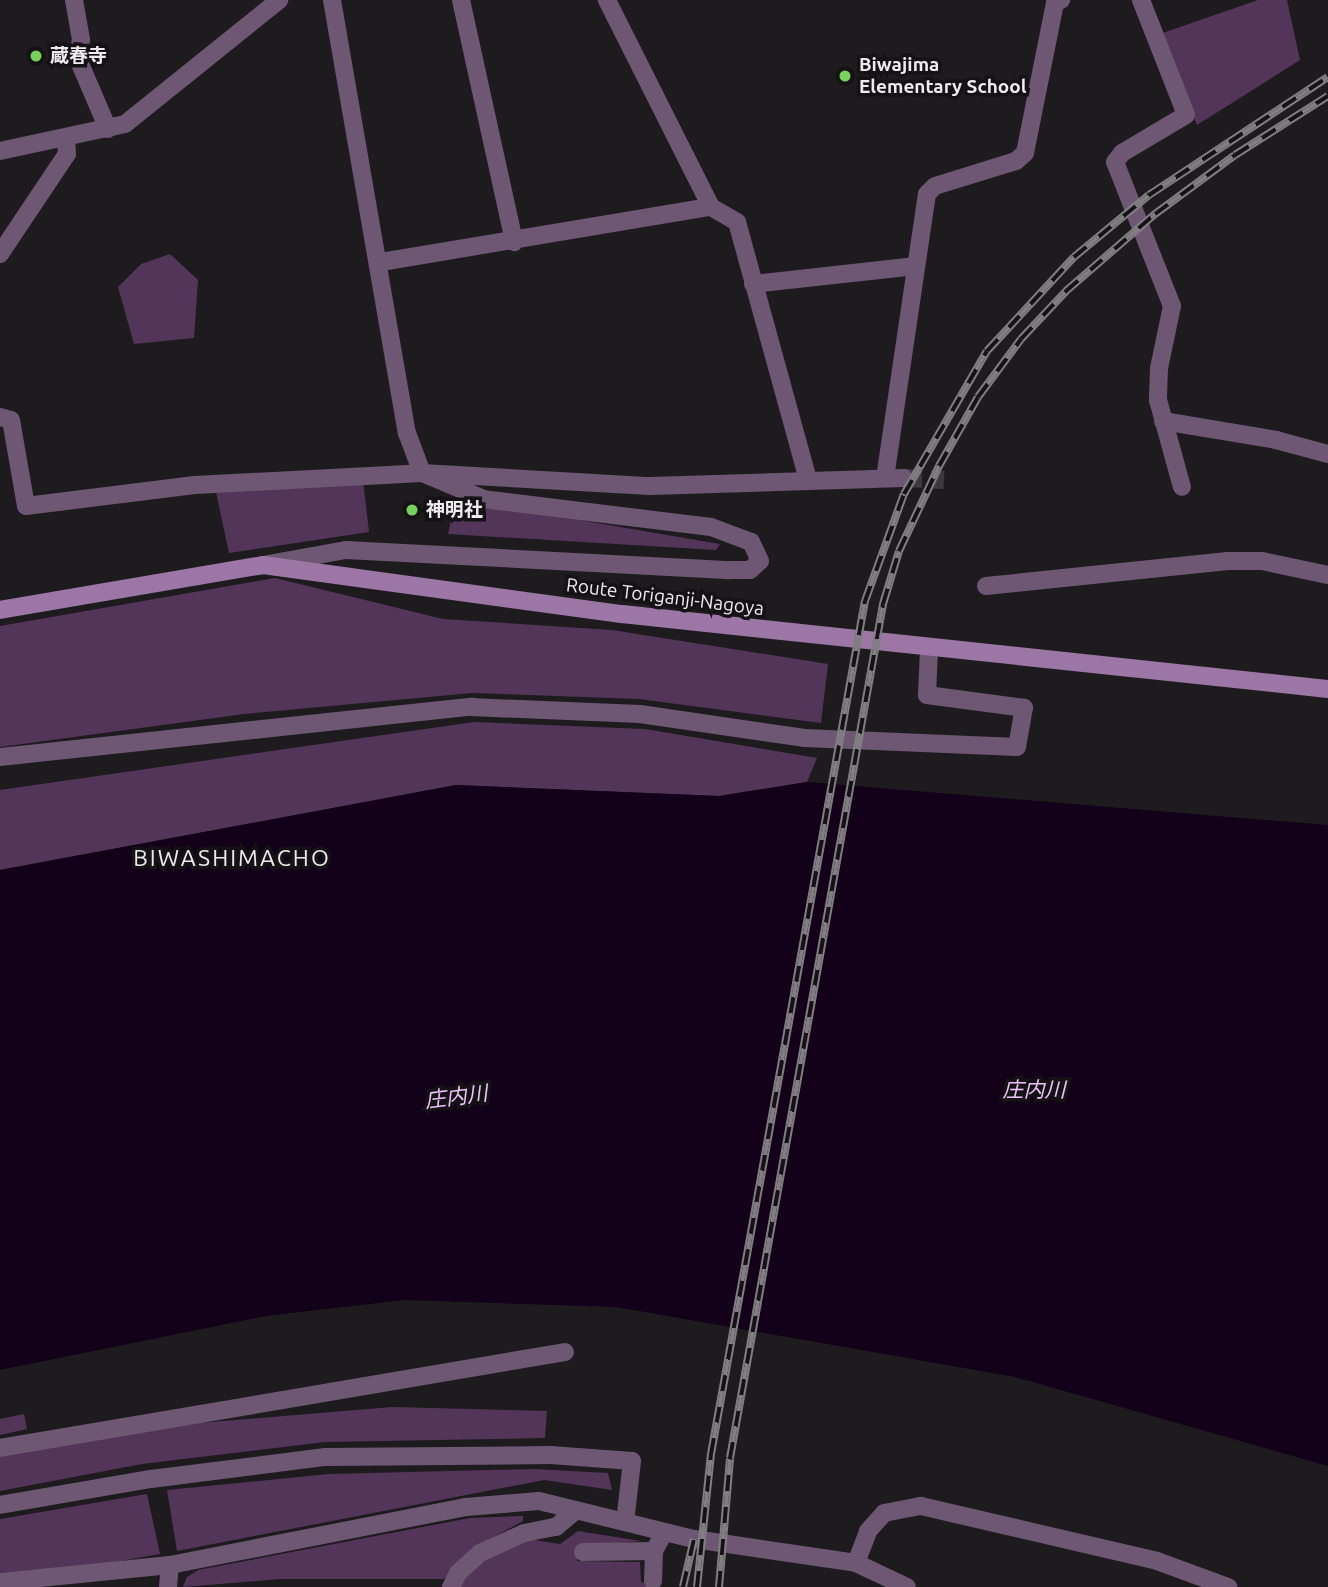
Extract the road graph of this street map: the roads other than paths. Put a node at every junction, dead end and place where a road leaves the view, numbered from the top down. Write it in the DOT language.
graph roads {
  1 [pos="74,0"];
  2 [pos="279,0"];
  3 [pos="332,0"];
  4 [pos="461,0"];
  5 [pos="607,0"];
  6 [pos="1061,0"];
  7 [pos="1141,0"];
  8 [pos="108,129"];
  9 [pos="66,140"];
  10 [pos="0,151"];
  11 [pos="710,207"];
  12 [pos="514,242"];
  13 [pos="0,254"];
  14 [pos="381,262"];
  15 [pos="916,266"];
  16 [pos="752,284"];
  17 [pos="0,417"];
  18 [pos="1163,421"];
  19 [pos="1328,454"];
  20 [pos="422,472"];
  21 [pos="885,478"];
  22 [pos="904,478"];
  23 [pos="808,479"];
  24 [pos="1182,486"];
  25 [pos="263,565"];
  26 [pos="1328,575"];
  27 [pos="986,586"];
  28 [pos="0,610"];
  29 [pos="929,650"];
  30 [pos="1328,689"];
  31 [pos="0,757"];
  32 [pos="565,1352"];
  33 [pos="0,1448"];
  34 [pos="0,1506"];
  35 [pos="576,1510"];
  36 [pos="625,1522"];
  37 [pos="664,1533"];
  38 [pos="654,1551"];
  39 [pos="583,1552"];
  40 [pos="856,1563"];
  41 [pos="170,1565"];
  42 [pos="653,1581"];
  43 [pos="0,1582"];
  44 [pos="168,1587"];
  45 [pos="451,1587"];
  46 [pos="907,1587"];
  47 [pos="1228,1587"];
  1 -- 8 [label="street"];
  2 -- 8 [label="street"];
  3 -- 14 [label="street"];
  4 -- 12 [label="street"];
  5 -- 11 [label="street"];
  6 -- 15 [label="street"];
  7 -- 18 [label="street"];
  8 -- 9 [label="street"];
  9 -- 10 [label="street"];
  9 -- 13 [label="street"];
  11 -- 12 [label="street"];
  11 -- 16 [label="street"];
  12 -- 14 [label="street"];
  14 -- 20 [label="street"];
  15 -- 16 [label="street"];
  15 -- 21 [label="street"];
  16 -- 23 [label="street"];
  17 -- 20 [label="street"];
  18 -- 19 [label="street"];
  18 -- 24 [label="street"];
  20 -- 23 [label="street"];
  20 -- 25 [label="street"];
  21 -- 22 [label="street"];
  21 -- 23 [label="street"];
  25 -- 28 [label="main road, Route Toriganji-Nagoya"];
  25 -- 29 [label="main road, Route Toriganji-Nagoya"];
  26 -- 27 [label="street"];
  29 -- 30 [label="main road, Route Toriganji-Nagoya"];
  29 -- 31 [label="street"];
  32 -- 33 [label="street"];
  34 -- 36 [label="street"];
  35 -- 36 [label="street"];
  35 -- 41 [label="street"];
  35 -- 45 [label="street"];
  36 -- 37 [label="street"];
  37 -- 38 [label="street"];
  37 -- 40 [label="street"];
  38 -- 39 [label="street"];
  38 -- 42 [label="street"];
  40 -- 46 [label="street"];
  40 -- 47 [label="street"];
  41 -- 43 [label="street"];
  41 -- 44 [label="street"];
}
